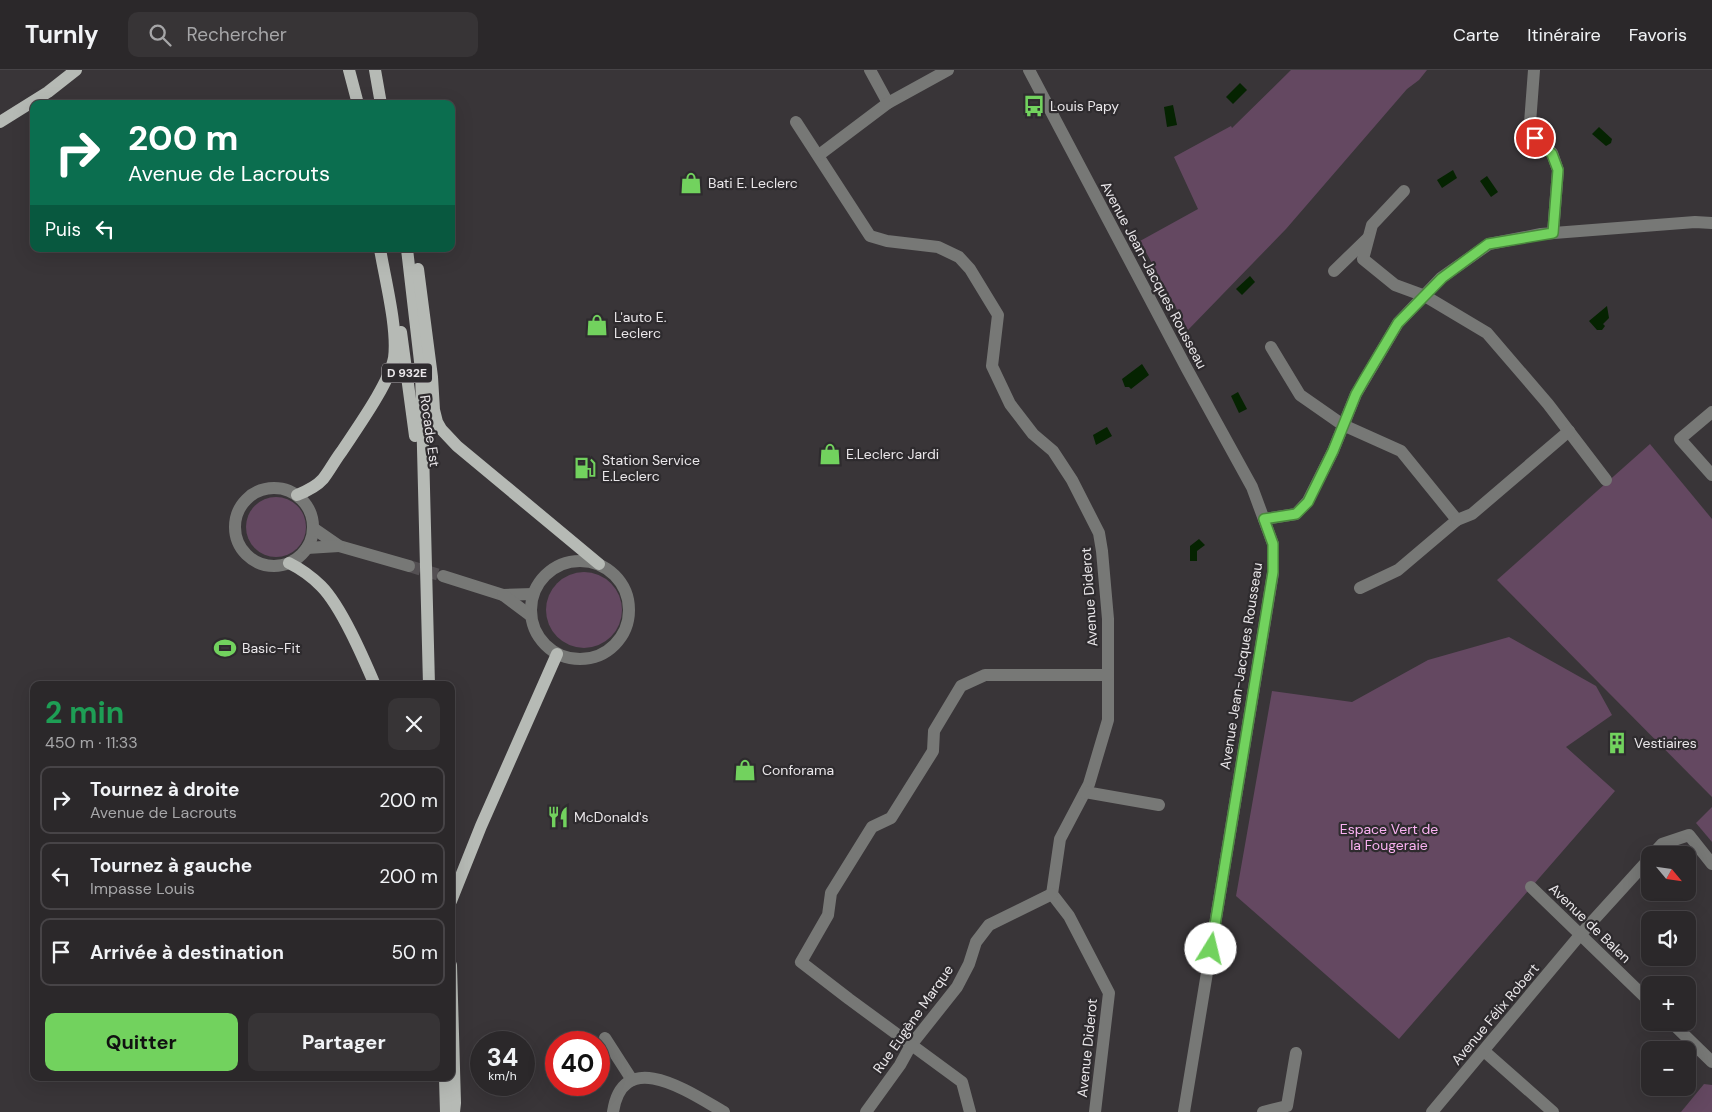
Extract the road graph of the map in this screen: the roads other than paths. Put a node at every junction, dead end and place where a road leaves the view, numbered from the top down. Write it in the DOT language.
graph roads {
  1 [pos="76,70"];
  2 [pos="350,70"];
  3 [pos="375,70"];
  4 [pos="870,70"];
  5 [pos="948,70"];
  6 [pos="1029,70"];
  7 [pos="1534,70"];
  8 [pos="35,100"];
  9 [pos="357,100"];
  10 [pos="380,100"];
  11 [pos="30,103"];
  12 [pos="888,103"];
  13 [pos="0,122"];
  14 [pos="796,122"];
  15 [pos="819,155"];
  16 [pos="1404,192"];
  17 [pos="1712,223"];
  18 [pos="1553,233"];
  19 [pos="1368,238"];
  20 [pos="381,252"];
  21 [pos="387,252"];
  22 [pos="406,252"];
  23 [pos="414,252"];
  24 [pos="1334,271"];
  25 [pos="1425,296"];
  26 [pos="1271,347"];
  27 [pos="1712,412"];
  28 [pos="1343,425"];
  29 [pos="1568,431"];
  30 [pos="1712,475"];
  31 [pos="1606,480"];
  32 [pos="297,495"];
  33 [pos="424,498"];
  34 [pos="1264,519"];
  35 [pos="1457,520"];
  36 [pos="313,528"];
  37 [pos="339,546"];
  38 [pos="307,548"];
  39 [pos="289,563"];
  40 [pos="599,564"];
  41 [pos="409,566"];
  42 [pos="444,576"];
  43 [pos="1360,588"];
  44 [pos="534,594"];
  45 [pos="503,595"];
  46 [pos="531,616"];
  47 [pos="557,654"];
  48 [pos="1108,675"];
  49 [pos="373,681"];
  50 [pos="429,681"];
  51 [pos="1085,792"];
  52 [pos="1159,805"];
  53 [pos="1660,846"];
  54 [pos="1712,864"];
  55 [pos="1641,867"];
  56 [pos="1532,887"];
  57 [pos="455,891"];
  58 [pos="1052,894"];
  59 [pos="1580,935"];
  60 [pos="1641,993"];
  61 [pos="1680,1031"];
  62 [pos="911,1045"];
  63 [pos="610,1046"];
  64 [pos="1484,1050"];
  65 [pos="1296,1053"];
  66 [pos="1712,1062"];
  67 [pos="632,1080"];
  68 [pos="444,1081"];
  69 [pos="454,1081"];
  70 [pos="446,1112"];
  71 [pos="454,1112"];
  72 [pos="613,1112"];
  73 [pos="724,1112"];
  74 [pos="866,1112"];
  75 [pos="970,1112"];
  76 [pos="1095,1112"];
  77 [pos="1184,1112"];
  78 [pos="1263,1112"];
  79 [pos="1432,1112"];
  80 [pos="1553,1112"];
  1 -- 8 [label="main road"];
  2 -- 9 [label="main road"];
  3 -- 10 [label="main road"];
  4 -- 12 [label="street"];
  5 -- 12 [label="street"];
  6 -- 34 [label="street, Avenue Jean-Jacques Rousseau"];
  7 -- 18 [label="street"];
  11 -- 13 [label="main road"];
  12 -- 15 [label="street"];
  14 -- 15 [label="street, Avenue Diderot"];
  15 -- 48 [label="street, Avenue Diderot"];
  16 -- 19 [label="street"];
  17 -- 18 [label="street"];
  18 -- 25 [label="street"];
  19 -- 24 [label="street"];
  19 -- 25 [label="street"];
  20 -- 32 [label="main road"];
  21 -- 33 [label="main road, Rocade Est / D 932E"];
  22 -- 33 [label="main road, Rocade Est / D 932E"];
  23 -- 40 [label="main road"];
  25 -- 28 [label="street"];
  25 -- 29 [label="street"];
  26 -- 28 [label="street"];
  27 -- 30 [label="street"];
  28 -- 34 [label="street"];
  28 -- 35 [label="street"];
  29 -- 31 [label="street"];
  29 -- 35 [label="street"];
  32 -- 36 [label="street"];
  32 -- 39 [label="street"];
  33 -- 50 [label="main road, Rocade Est / D 932E"];
  34 -- 77 [label="street, Avenue Jean-Jacques Rousseau"];
  35 -- 43 [label="street"];
  36 -- 37 [label="street"];
  36 -- 38 [label="street"];
  37 -- 38 [label="street"];
  37 -- 41 [label="street"];
  38 -- 39 [label="street"];
  39 -- 49 [label="main road"];
  40 -- 44 [label="street"];
  40 -- 47 [label="street"];
  42 -- 45 [label="street"];
  44 -- 45 [label="street"];
  44 -- 46 [label="street"];
  45 -- 46 [label="street"];
  46 -- 47 [label="street"];
  47 -- 57 [label="main road"];
  48 -- 51 [label="street, Avenue Diderot"];
  48 -- 62 [label="street"];
  51 -- 52 [label="street"];
  51 -- 58 [label="street, Avenue Diderot"];
  53 -- 54 [label="street, Avenue Félix Robert"];
  55 -- 59 [label="street, Avenue Félix Robert"];
  56 -- 59 [label="street, Avenue de Balen"];
  58 -- 62 [label="street, Rue Eugène Marque"];
  58 -- 76 [label="street, Avenue Diderot"];
  59 -- 60 [label="street, Avenue de Balen"];
  59 -- 64 [label="street, Avenue Félix Robert"];
  61 -- 66 [label="street"];
  62 -- 74 [label="street, Rue Eugène Marque"];
  62 -- 75 [label="street"];
  63 -- 67 [label="street"];
  64 -- 79 [label="street, Avenue Félix Robert"];
  64 -- 80 [label="street"];
  65 -- 78 [label="street"];
  67 -- 72 [label="street"];
  67 -- 73 [label="street"];
  68 -- 70 [label="main road"];
  69 -- 71 [label="main road"];
}
